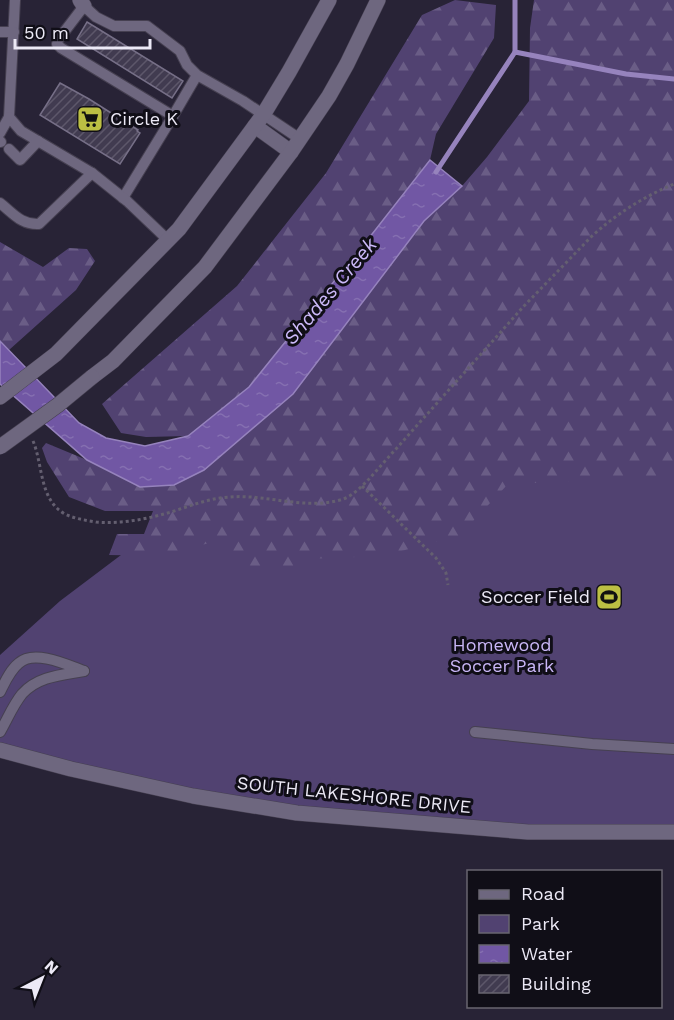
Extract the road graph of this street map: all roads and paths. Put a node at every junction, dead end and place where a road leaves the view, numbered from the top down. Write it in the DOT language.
graph roads {
  1 [pos="15,0"];
  2 [pos="319,0"];
  3 [pos="329,0"];
  4 [pos="378,0"];
  5 [pos="82,3"];
  6 [pos="318,22"];
  7 [pos="0,32"];
  8 [pos="14,32"];
  9 [pos="197,75"];
  10 [pos="173,116"];
  11 [pos="9,117"];
  12 [pos="259,121"];
  13 [pos="3,141"];
  14 [pos="38,141"];
  15 [pos="296,145"];
  16 [pos="92,173"];
  17 [pos="674,184"];
  18 [pos="123,198"];
  19 [pos="0,203"];
  20 [pos="169,241"];
  21 [pos="0,397"];
  22 [pos="30,437"];
  23 [pos="0,447"];
  24 [pos="362,486"];
  25 [pos="448,585"];
  26 [pos="0,692"];
  27 [pos="0,732"];
  28 [pos="475,732"];
  29 [pos="674,748"];
  30 [pos="0,750"];
  31 [pos="674,832"];
  1 -- 8 [label="lane"];
  2 -- 6 [label="main road"];
  3 -- 6 [label="main road"];
  4 -- 15 [label="main road"];
  5 -- 9 [label="lane"];
  5 -- 10 [label="lane"];
  6 -- 12 [label="main road"];
  7 -- 8 [label="lane"];
  8 -- 11 [label="lane"];
  9 -- 10 [label="lane"];
  9 -- 12 [label="lane"];
  10 -- 18 [label="lane"];
  11 -- 13 [label="lane"];
  11 -- 14 [label="lane"];
  12 -- 15 [label="main road"];
  12 -- 20 [label="main road"];
  13 -- 14 [label="lane"];
  14 -- 16 [label="lane"];
  15 -- 23 [label="main road, bridge"];
  16 -- 18 [label="lane"];
  16 -- 19 [label="lane"];
  17 -- 24 [label="path"];
  18 -- 20 [label="lane"];
  20 -- 21 [label="main road"];
  22 -- 24 [label="path"];
  24 -- 25 [label="path"];
  26 -- 27 [label="lane"];
  28 -- 29 [label="lane"];
  30 -- 31 [label="main road, SOUTH LAKESHORE DRIVE"];
}
